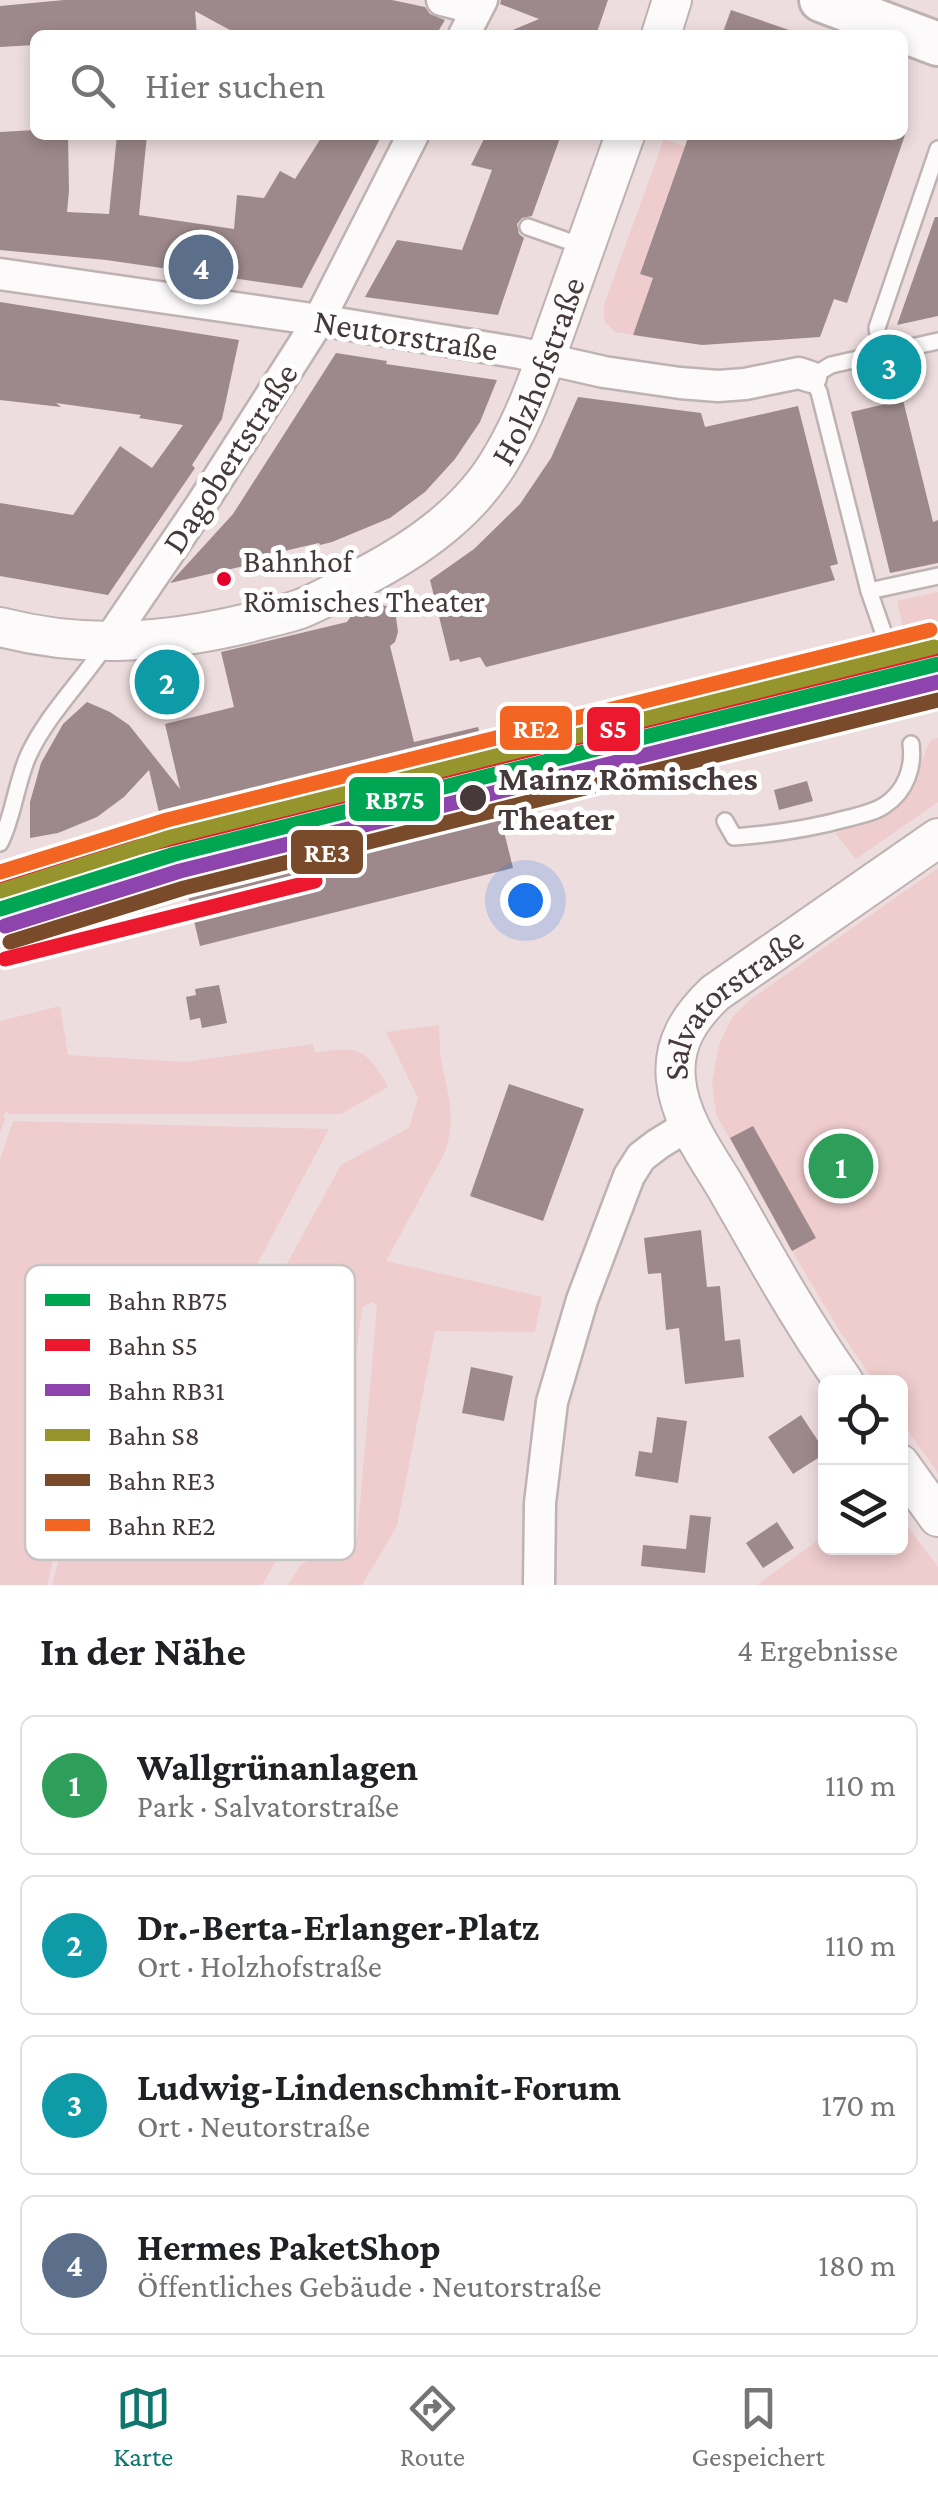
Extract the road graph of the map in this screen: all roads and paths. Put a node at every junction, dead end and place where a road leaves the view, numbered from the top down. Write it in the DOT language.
graph roads {
  1 [pos="442,0"];
  2 [pos="672,0"];
  3 [pos="821,0"];
  4 [pos="474,15"];
  5 [pos="663,30"];
  6 [pos="901,30"];
  7 [pos="908,33"];
  8 [pos="938,44"];
  9 [pos="411,140"];
  10 [pos="623,140"];
  11 [pos="938,148"];
  12 [pos="528,227"];
  13 [pos="585,247"];
  14 [pos="0,274"];
  15 [pos="319,320"];
  16 [pos="938,342"];
  17 [pos="881,354"];
  18 [pos="547,359"];
  19 [pos="810,377"];
  20 [pos="938,576"];
  21 [pos="868,592"];
  22 [pos="0,614"];
  23 [pos="0,627"];
  24 [pos="116,630"];
  25 [pos="885,637"];
  26 [pos="912,744"];
  27 [pos="726,820"];
  28 [pos="938,838"];
  29 [pos="0,843"];
  30 [pos="689,1125"];
  31 [pos="839,1375"];
  32 [pos="901,1465"];
  33 [pos="938,1516"];
  34 [pos="539,1585"];
  1 -- 4 [label="street"];
  2 -- 5 [label="street"];
  3 -- 6 [label="main road"];
  7 -- 8 [label="main road"];
  9 -- 15 [label="street, Dagobertstraße"];
  10 -- 13 [label="street, Holzhofstraße"];
  11 -- 17 [label="lane"];
  12 -- 13 [label="lane"];
  13 -- 18 [label="street, Holzhofstraße"];
  14 -- 15 [label="street, Neutorstraße"];
  15 -- 18 [label="street, Neutorstraße"];
  15 -- 24 [label="street, Dagobertstraße"];
  16 -- 17 [label="lane"];
  17 -- 19 [label="lane"];
  18 -- 19 [label="street, Neutorstraße"];
  18 -- 24 [label="street, Holzhofstraße"];
  19 -- 21 [label="lane"];
  20 -- 21 [label="lane"];
  21 -- 25 [label="lane"];
  22 -- 24 [label="street, Holzhofstraße"];
  23 -- 24 [label="street, Holzhofstraße"];
  24 -- 29 [label="lane"];
  26 -- 27 [label="lane"];
  28 -- 30 [label="street, Salvatorstraße"];
  30 -- 31 [label="street, Salvatorstraße"];
  30 -- 34 [label="street"];
  32 -- 33 [label="street"];
}
